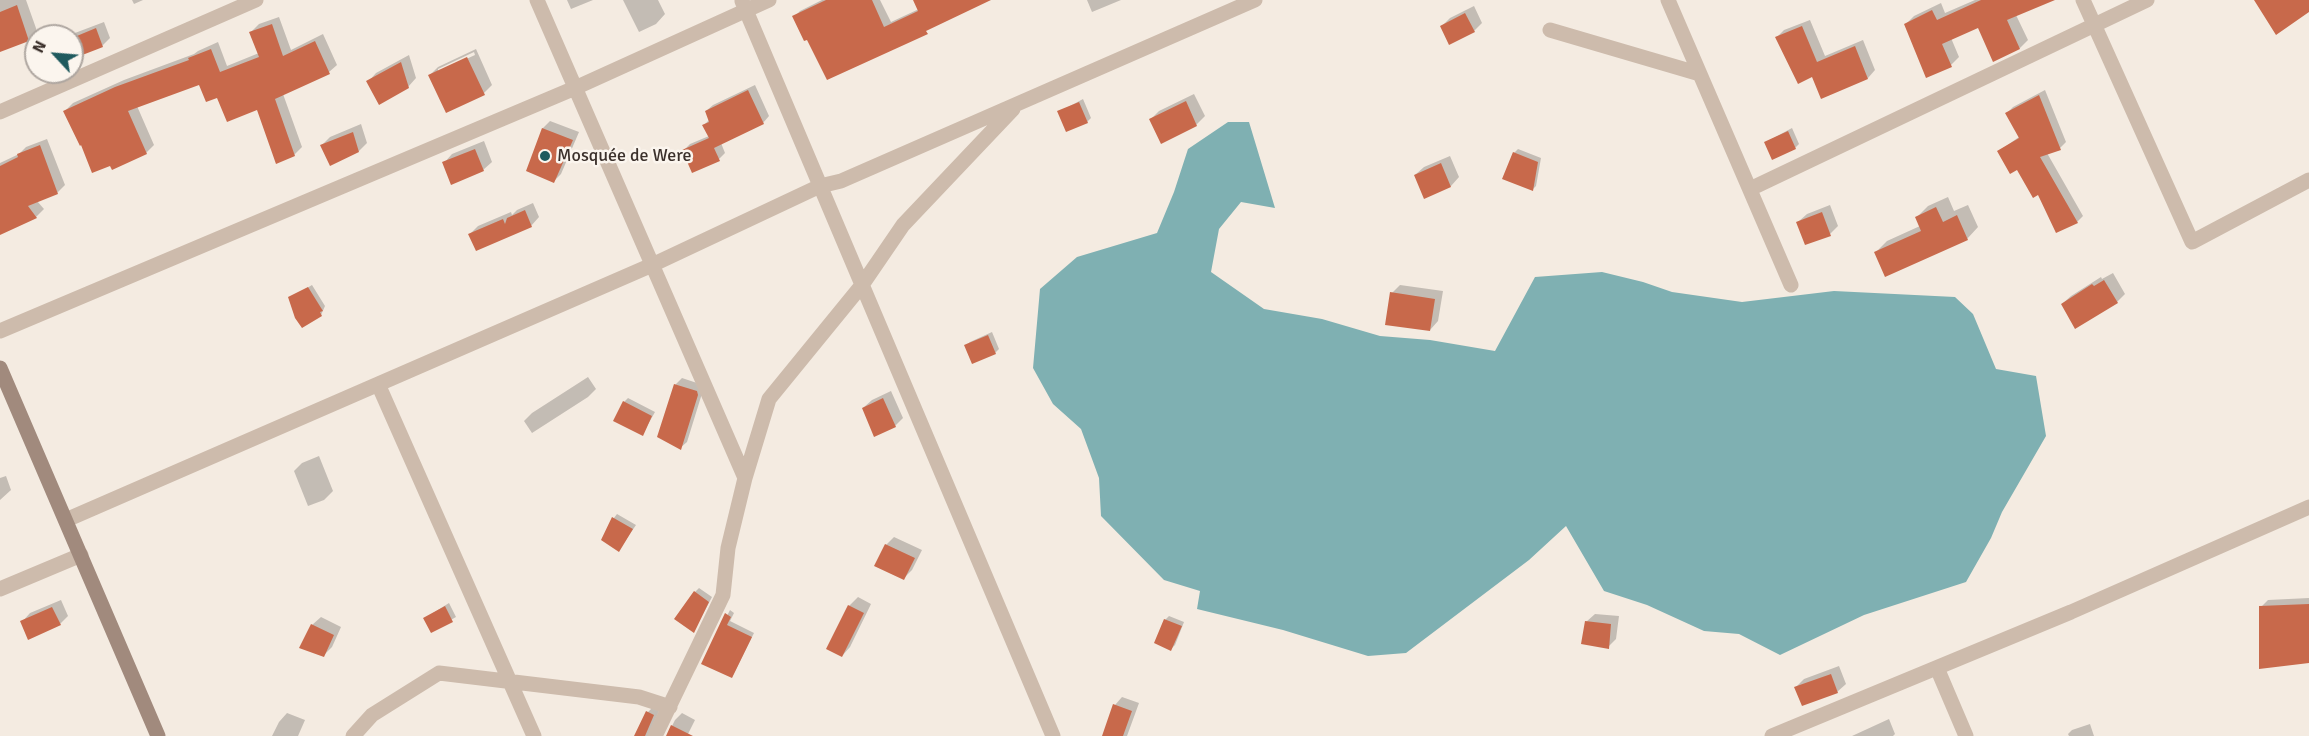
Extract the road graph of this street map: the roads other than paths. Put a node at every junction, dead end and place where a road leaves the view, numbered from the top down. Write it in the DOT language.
graph roads {
  1 [pos="256,0"];
  2 [pos="537,0"];
  3 [pos="769,0"];
  4 [pos="1255,0"];
  5 [pos="1668,0"];
  6 [pos="2083,0"];
  7 [pos="2147,0"];
  8 [pos="744,5"];
  9 [pos="2094,25"];
  10 [pos="1550,30"];
  11 [pos="1700,74"];
  12 [pos="575,87"];
  13 [pos="1019,103"];
  14 [pos="0,112"];
  15 [pos="2309,180"];
  16 [pos="820,186"];
  17 [pos="1750,189"];
  18 [pos="652,265"];
  19 [pos="862,285"];
  20 [pos="1791,285"];
  21 [pos="0,331"];
  22 [pos="0,368"];
  23 [pos="378,384"];
  24 [pos="745,478"];
  25 [pos="2309,507"];
  26 [pos="66,520"];
  27 [pos="81,555"];
  28 [pos="0,589"];
  29 [pos="1937,668"];
  30 [pos="510,682"];
  31 [pos="670,707"];
  32 [pos="158,736"];
  33 [pos="353,736"];
  34 [pos="534,736"];
  35 [pos="656,736"];
  36 [pos="1053,736"];
  37 [pos="1772,736"];
  38 [pos="1966,736"];
  1 -- 14 [label="street"];
  2 -- 12 [label="street"];
  3 -- 8 [label="street"];
  4 -- 13 [label="street"];
  5 -- 11 [label="street"];
  6 -- 9 [label="street"];
  7 -- 9 [label="street"];
  8 -- 12 [label="street"];
  8 -- 16 [label="street"];
  9 -- 15 [label="street"];
  9 -- 17 [label="street"];
  10 -- 11 [label="street"];
  11 -- 17 [label="street"];
  12 -- 18 [label="street"];
  12 -- 21 [label="street"];
  13 -- 16 [label="street"];
  13 -- 19 [label="street"];
  16 -- 18 [label="street"];
  16 -- 19 [label="street"];
  17 -- 20 [label="street"];
  18 -- 23 [label="street"];
  18 -- 24 [label="street"];
  19 -- 24 [label="street"];
  19 -- 36 [label="street"];
  22 -- 26 [label="street"];
  23 -- 26 [label="street"];
  23 -- 30 [label="street"];
  24 -- 31 [label="street"];
  25 -- 29 [label="street"];
  26 -- 27 [label="street"];
  27 -- 28 [label="street"];
  27 -- 32 [label="street"];
  29 -- 37 [label="street"];
  29 -- 38 [label="street"];
  30 -- 31 [label="street"];
  30 -- 33 [label="street"];
  30 -- 34 [label="street"];
  31 -- 35 [label="street"];
}
